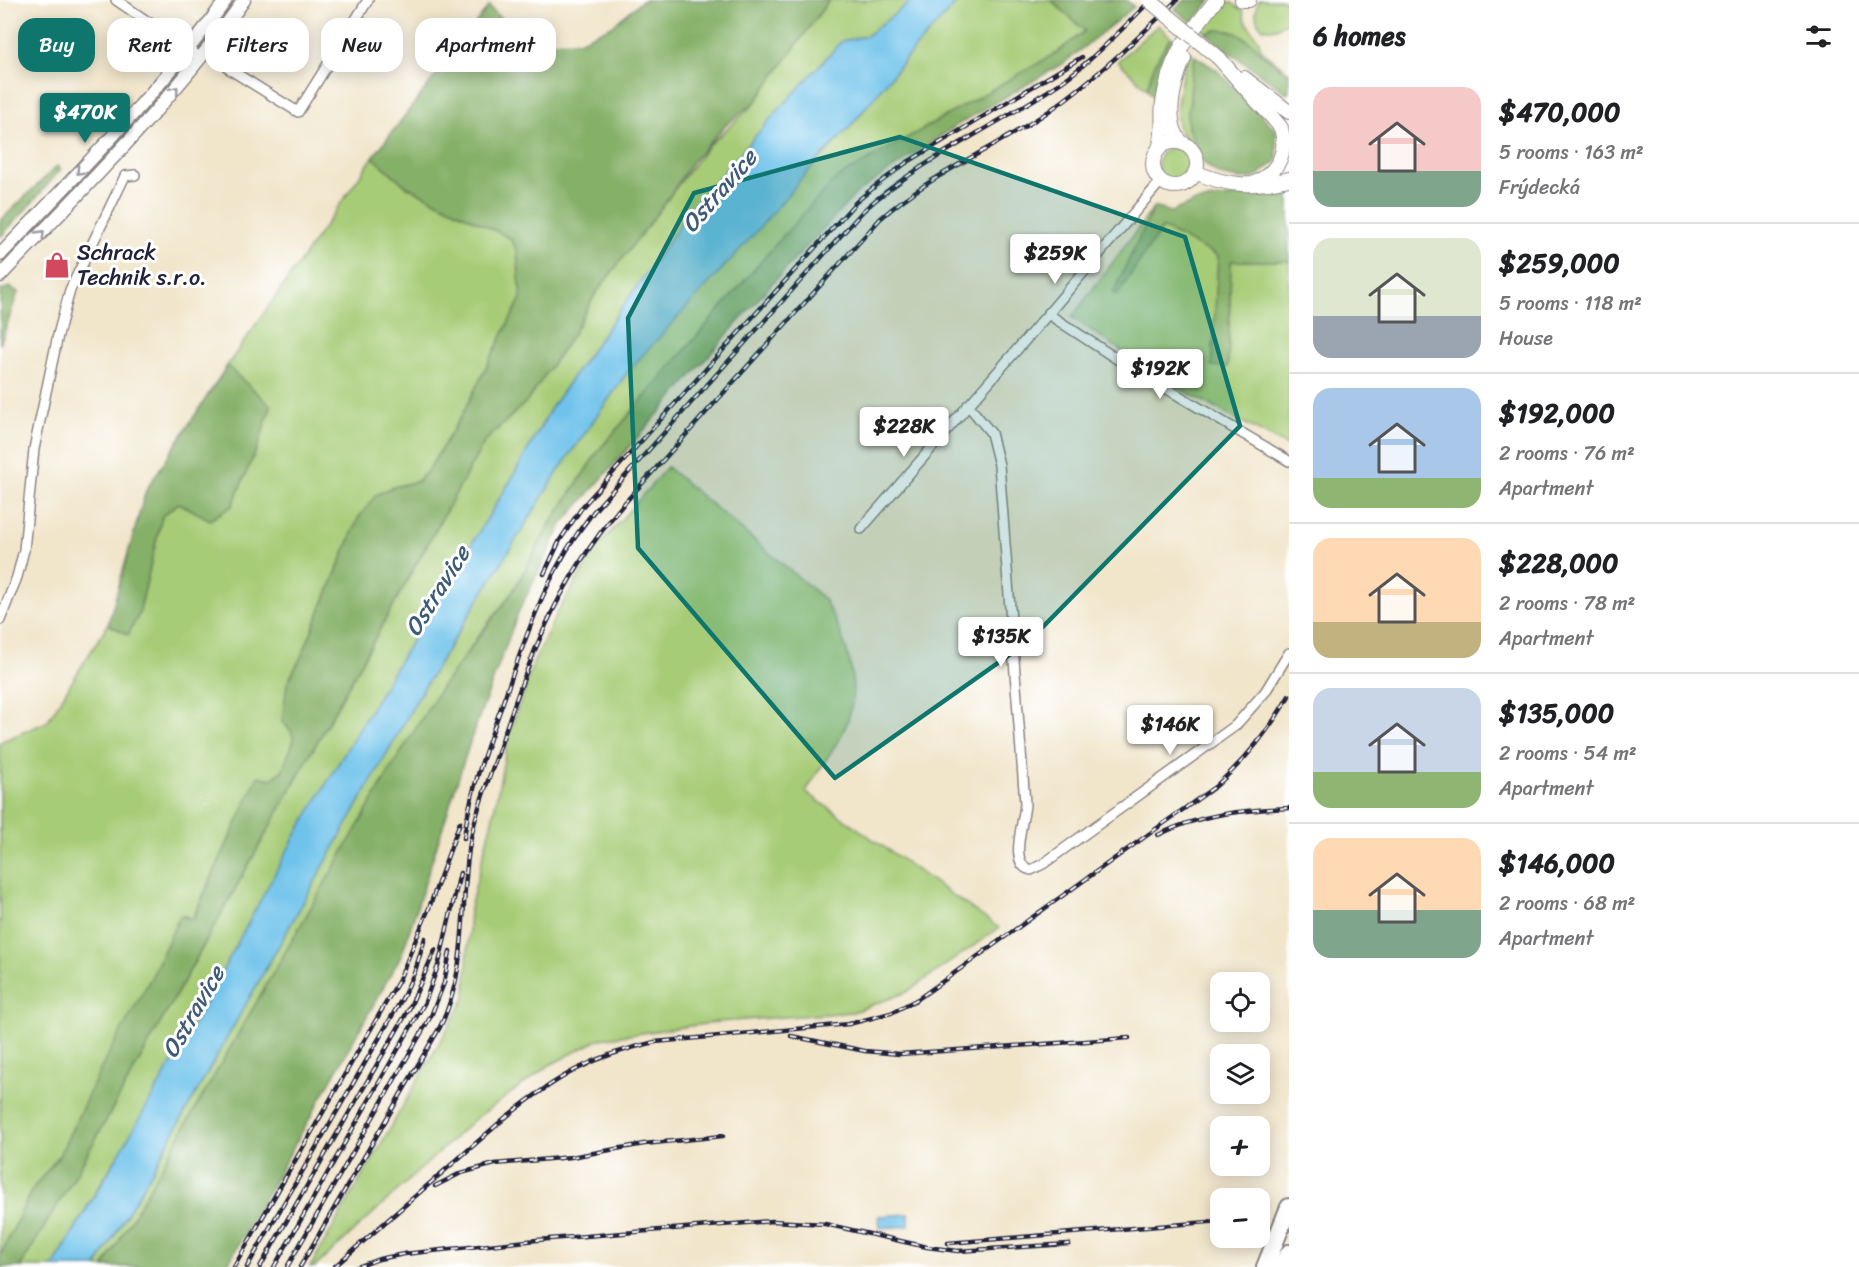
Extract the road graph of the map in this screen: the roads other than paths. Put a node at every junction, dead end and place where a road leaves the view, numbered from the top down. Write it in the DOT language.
graph roads {
  1 [pos="116,0"];
  2 [pos="226,0"];
  3 [pos="244,0"];
  4 [pos="368,0"];
  5 [pos="1149,0"];
  6 [pos="1216,0"];
  7 [pos="1226,0"];
  8 [pos="1242,0"];
  9 [pos="1249,0"];
  10 [pos="143,18"];
  11 [pos="193,44"];
  12 [pos="193,52"];
  13 [pos="201,58"];
  14 [pos="1219,58"];
  15 [pos="170,72"];
  16 [pos="234,72"];
  17 [pos="1247,80"];
  18 [pos="1289,103"];
  19 [pos="1289,112"];
  20 [pos="1181,142"];
  21 [pos="1159,148"];
  22 [pos="1196,172"];
  23 [pos="135,175"];
  24 [pos="1289,179"];
  25 [pos="1161,181"];
  26 [pos="1252,184"];
  27 [pos="0,255"];
  28 [pos="0,276"];
  29 [pos="1048,314"];
  30 [pos="968,405"];
  31 [pos="1289,461"];
  32 [pos="861,529"];
  33 [pos="0,620"];
  34 [pos="1289,653"];
  35 [pos="1289,1207"];
  36 [pos="1289,1253"];
  37 [pos="1264,1267"];
  38 [pos="1281,1267"];
  1 -- 10 [label="street"];
  2 -- 11 [label="main road"];
  3 -- 13 [label="main road"];
  4 -- 16 [label="street"];
  5 -- 14 [label="main road, bridge"];
  6 -- 21 [label="main road"];
  7 -- 20 [label="main road"];
  8 -- 9 [label="main road"];
  12 -- 13 [label="street"];
  28 -- 13 [label="main road, one-way"];
  14 -- 17 [label="main road"];
  14 -- 26 [label="main road"];
  15 -- 27 [label="main road, one-way"];
  17 -- 18 [label="main road"];
  17 -- 19 [label="main road"];
  20 -- 21 [label="main road"];
  20 -- 22 [label="main road"];
  21 -- 25 [label="main road"];
  22 -- 25 [label="main road"];
  22 -- 26 [label="main road"];
  23 -- 33 [label="street"];
  24 -- 26 [label="main road"];
  25 -- 29 [label="street"];
  29 -- 30 [label="street"];
  29 -- 31 [label="street"];
  30 -- 32 [label="street"];
  30 -- 34 [label="street"];
  35 -- 37 [label="highway"];
  36 -- 38 [label="highway"];
}
